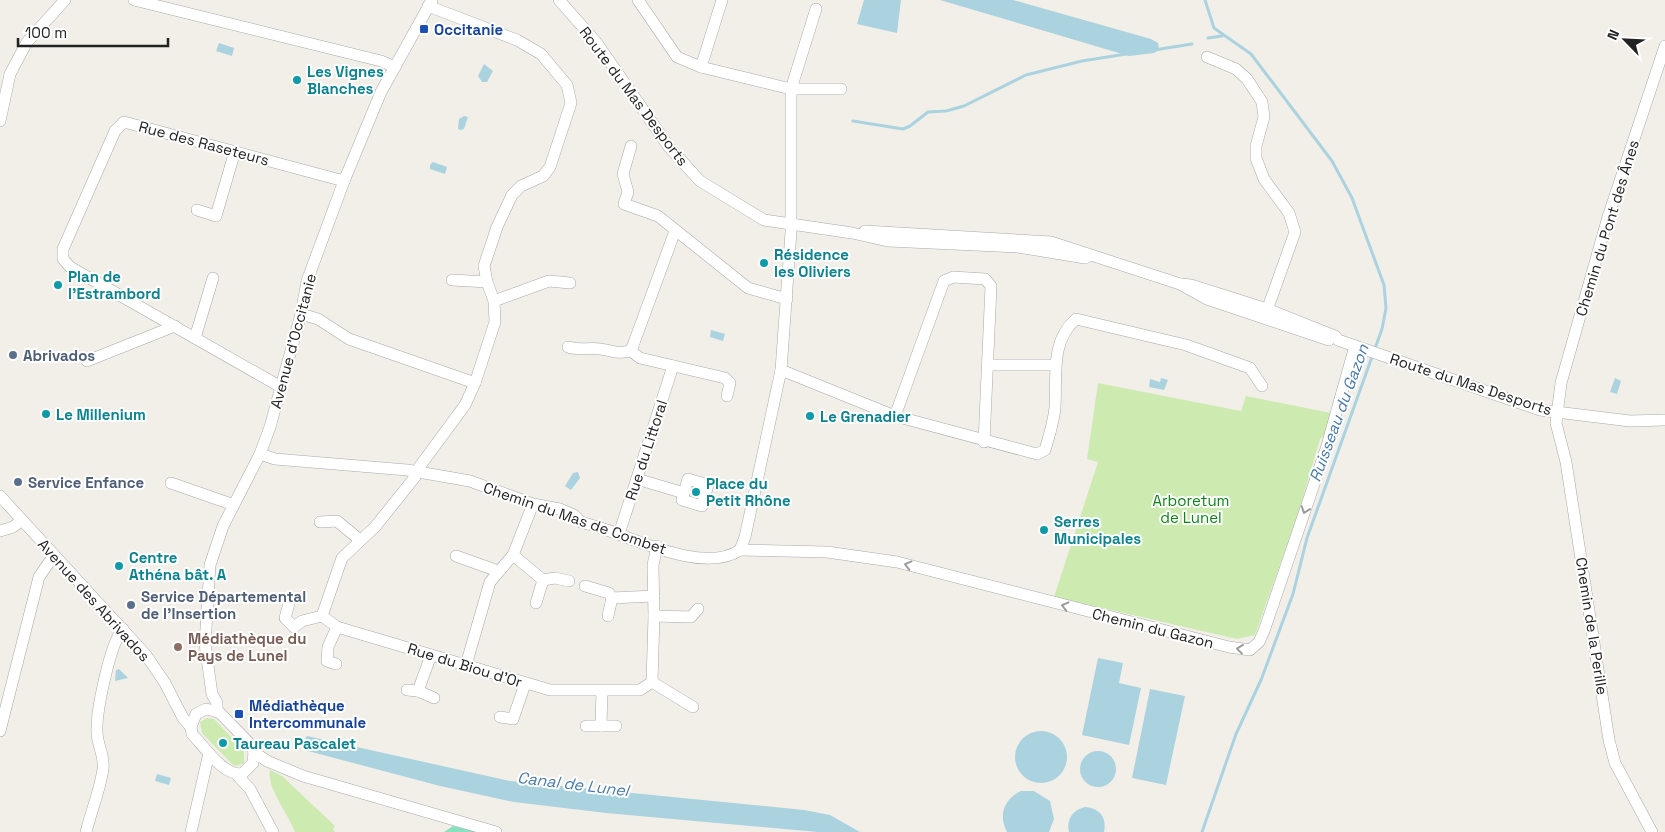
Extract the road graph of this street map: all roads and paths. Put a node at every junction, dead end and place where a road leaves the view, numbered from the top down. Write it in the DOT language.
graph roads {
  1 [pos="65,0"];
  2 [pos="134,0"];
  3 [pos="559,0"];
  4 [pos="638,0"];
  5 [pos="722,0"];
  6 [pos="430,3"];
  7 [pos="816,9"];
  8 [pos="1665,46"];
  9 [pos="1207,57"];
  10 [pos="701,67"];
  11 [pos="394,68"];
  12 [pos="791,89"];
  13 [pos="840,89"];
  14 [pos="0,122"];
  15 [pos="631,146"];
  16 [pos="235,151"];
  17 [pos="344,181"];
  18 [pos="198,210"];
  19 [pos="792,225"];
  20 [pos="675,231"];
  21 [pos="213,278"];
  22 [pos="452,280"];
  23 [pos="487,282"];
  24 [pos="570,282"];
  25 [pos="787,299"];
  26 [pos="494,301"];
  27 [pos="301,314"];
  28 [pos="1265,314"];
  29 [pos="175,326"];
  30 [pos="195,338"];
  31 [pos="568,347"];
  32 [pos="1359,347"];
  33 [pos="631,352"];
  34 [pos="87,361"];
  35 [pos="988,365"];
  36 [pos="1054,365"];
  37 [pos="673,366"];
  38 [pos="781,370"];
  39 [pos="475,383"];
  40 [pos="1262,386"];
  41 [pos="281,387"];
  42 [pos="726,396"];
  43 [pos="1556,412"];
  44 [pos="895,416"];
  45 [pos="1665,420"];
  46 [pos="984,442"];
  47 [pos="260,454"];
  48 [pos="417,472"];
  49 [pos="637,479"];
  50 [pos="171,483"];
  51 [pos="684,493"];
  52 [pos="0,496"];
  53 [pos="533,504"];
  54 [pos="234,505"];
  55 [pos="22,520"];
  56 [pos="320,522"];
  57 [pos="0,531"];
  58 [pos="620,534"];
  59 [pos="360,540"];
  60 [pos="657,546"];
  61 [pos="740,550"];
  62 [pos="54,555"];
  63 [pos="514,555"];
  64 [pos="456,556"];
  65 [pos="498,571"];
  66 [pos="543,580"];
  67 [pos="569,581"];
  68 [pos="585,586"];
  69 [pos="654,596"];
  70 [pos="612,598"];
  71 [pos="290,600"];
  72 [pos="536,603"];
  73 [pos="698,609"];
  74 [pos="322,616"];
  75 [pos="608,616"];
  76 [pos="654,616"];
  77 [pos="336,626"];
  78 [pos="122,629"];
  79 [pos="431,654"];
  80 [pos="336,664"];
  81 [pos="466,665"];
  82 [pos="652,682"];
  83 [pos="525,684"];
  84 [pos="602,691"];
  85 [pos="434,698"];
  86 [pos="694,707"];
  87 [pos="179,710"];
  88 [pos="206,712"];
  89 [pos="500,717"];
  90 [pos="586,726"];
  91 [pos="601,726"];
  92 [pos="616,726"];
  93 [pos="191,727"];
  94 [pos="0,731"];
  95 [pos="209,753"];
  96 [pos="252,761"];
  97 [pos="226,769"];
  98 [pos="207,772"];
  99 [pos="237,775"];
  100 [pos="250,789"];
  101 [pos="86,832"];
  102 [pos="192,832"];
  103 [pos="273,832"];
  104 [pos="496,832"];
  105 [pos="1652,832"];
  1 -- 14 [label="street"];
  2 -- 11 [label="street"];
  3 -- 19 [label="street, Route du Mas Desports"];
  4 -- 10 [label="street"];
  5 -- 10 [label="street"];
  6 -- 11 [label="street, Avenue d'Occitanie"];
  6 -- 23 [label="street"];
  7 -- 12 [label="street"];
  8 -- 43 [label="street, Chemin du Pont des Ânes"];
  9 -- 28 [label="street"];
  10 -- 12 [label="street"];
  11 -- 17 [label="street, Avenue d'Occitanie"];
  12 -- 13 [label="street"];
  12 -- 19 [label="street"];
  15 -- 20 [label="street"];
  16 -- 17 [label="street, Rue des Raseteurs"];
  16 -- 18 [label="street"];
  16 -- 29 [label="street, Rue des Raseteurs"];
  17 -- 27 [label="street, Avenue d'Occitanie"];
  19 -- 25 [label="street"];
  19 -- 28 [label="street, Route du Mas Desports"];
  20 -- 25 [label="street"];
  20 -- 33 [label="street"];
  21 -- 30 [label="street"];
  22 -- 23 [label="street"];
  23 -- 26 [label="street"];
  24 -- 26 [label="street"];
  25 -- 38 [label="street"];
  26 -- 39 [label="street"];
  27 -- 39 [label="street"];
  27 -- 41 [label="street, Avenue d'Occitanie"];
  28 -- 32 [label="street, Route du Mas Desports"];
  29 -- 30 [label="street"];
  29 -- 34 [label="street"];
  30 -- 41 [label="street"];
  31 -- 33 [label="street"];
  32 -- 43 [label="street, Route du Mas Desports"];
  32 -- 61 [label="street, Chemin du Gazon, one-way"];
  33 -- 37 [label="street"];
  35 -- 36 [label="street"];
  35 -- 44 [label="street"];
  35 -- 46 [label="street"];
  36 -- 40 [label="street"];
  36 -- 46 [label="street"];
  37 -- 42 [label="street"];
  37 -- 49 [label="street, Rue du Littoral"];
  38 -- 44 [label="street"];
  38 -- 61 [label="street"];
  39 -- 48 [label="street"];
  41 -- 47 [label="street, Avenue d'Occitanie"];
  43 -- 45 [label="street, Route du Mas Desports"];
  43 -- 105 [label="street, Chemin de la Perille"];
  44 -- 46 [label="street"];
  47 -- 48 [label="street, Chemin du Mas de Combet"];
  47 -- 54 [label="street, Avenue d'Occitanie"];
  48 -- 53 [label="street, Chemin du Mas de Combet"];
  48 -- 59 [label="street"];
  49 -- 51 [label="street"];
  49 -- 58 [label="street, Rue du Littoral"];
  50 -- 54 [label="street"];
  52 -- 55 [label="street, Avenue des Abrivados"];
  53 -- 58 [label="street, Chemin du Mas de Combet"];
  53 -- 63 [label="street"];
  54 -- 88 [label="street, Avenue d'Occitanie"];
  55 -- 57 [label="street"];
  55 -- 62 [label="street, Avenue des Abrivados"];
  56 -- 59 [label="street"];
  58 -- 60 [label="street, Chemin du Mas de Combet"];
  59 -- 74 [label="street"];
  60 -- 61 [label="street, Chemin du Mas de Combet"];
  60 -- 69 [label="street"];
  62 -- 78 [label="street, Avenue des Abrivados"];
  62 -- 94 [label="street"];
  63 -- 65 [label="street"];
  63 -- 66 [label="street"];
  64 -- 65 [label="street"];
  65 -- 81 [label="street"];
  66 -- 67 [label="street"];
  66 -- 72 [label="street"];
  68 -- 70 [label="street"];
  69 -- 70 [label="street"];
  69 -- 76 [label="street"];
  70 -- 75 [label="street"];
  71 -- 74 [label="street"];
  73 -- 76 [label="street"];
  74 -- 77 [label="street, Rue du Biou d'Or"];
  76 -- 82 [label="street"];
  77 -- 79 [label="street, Rue du Biou d'Or"];
  77 -- 80 [label="street"];
  78 -- 87 [label="street, Avenue des Abrivados"];
  78 -- 101 [label="street"];
  79 -- 81 [label="street, Rue du Biou d'Or"];
  79 -- 85 [label="street"];
  81 -- 83 [label="street, Rue du Biou d'Or"];
  82 -- 84 [label="street, Rue du Biou d'Or"];
  82 -- 86 [label="street"];
  83 -- 84 [label="street, Rue du Biou d'Or"];
  83 -- 89 [label="street"];
  84 -- 91 [label="street"];
  87 -- 88 [label="street"];
  87 -- 93 [label="street, Avenue des Abrivados"];
  88 -- 93 [label="street, Avenue d'Occitanie"];
  88 -- 96 [label="street"];
  90 -- 91 [label="street"];
  91 -- 92 [label="street"];
  93 -- 95 [label="street, Avenue des Abrivados"];
  95 -- 97 [label="street, Avenue des Abrivados"];
  95 -- 98 [label="street"];
  96 -- 99 [label="street"];
  96 -- 100 [label="street"];
  96 -- 104 [label="street"];
  97 -- 98 [label="street"];
  97 -- 99 [label="street, Avenue des Abrivados"];
  98 -- 102 [label="street"];
  99 -- 100 [label="street"];
  100 -- 103 [label="street"];
}
